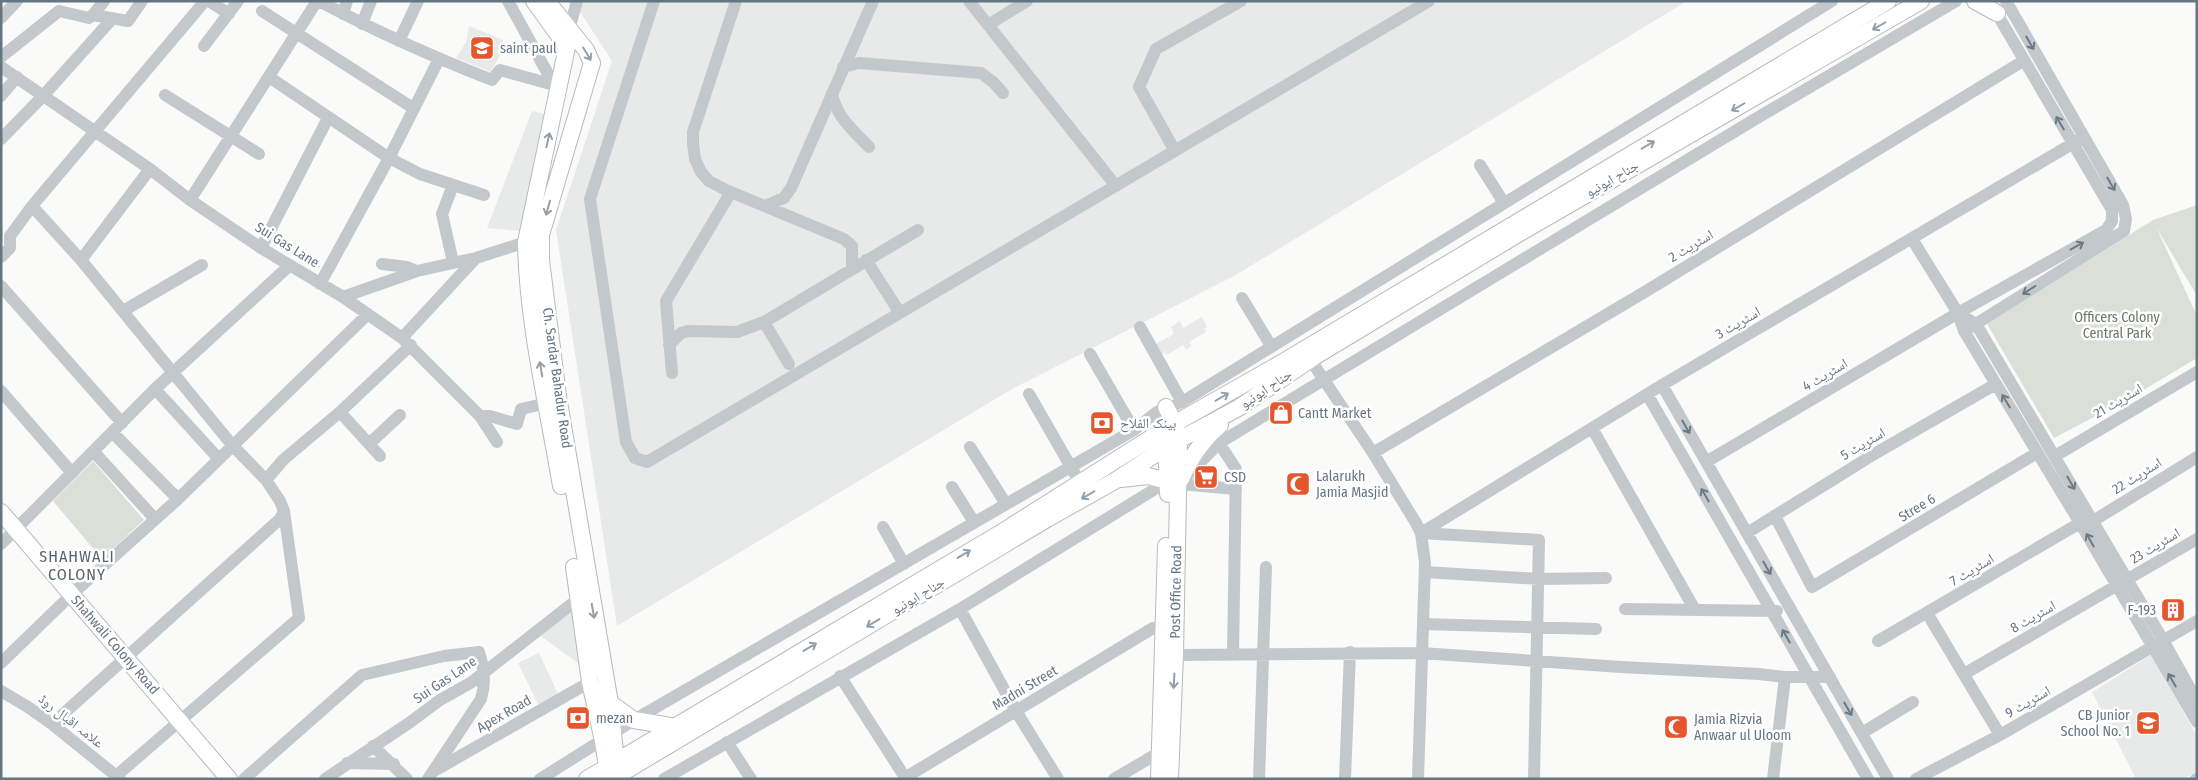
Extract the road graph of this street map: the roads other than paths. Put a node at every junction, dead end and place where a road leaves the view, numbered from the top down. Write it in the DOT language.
graph roads {
  1 [pos="17,1"];
  2 [pos="104,1"];
  3 [pos="142,1"];
  4 [pos="204,1"];
  5 [pos="209,1"];
  6 [pos="238,1"];
  7 [pos="318,1"];
  8 [pos="347,1"];
  9 [pos="371,1"];
  10 [pos="418,1"];
  11 [pos="508,1"];
  12 [pos="534,1"];
  13 [pos="547,1"];
  14 [pos="577,1"];
  15 [pos="654,1"];
  16 [pos="736,1"];
  17 [pos="873,1"];
  18 [pos="969,1"];
  19 [pos="1027,1"];
  20 [pos="1241,1"];
  21 [pos="1832,1"];
  22 [pos="1888,1"];
  23 [pos="1921,1"];
  24 [pos="1956,1"];
  25 [pos="1975,1"];
  26 [pos="1426,2"];
  27 [pos="1997,5"];
  28 [pos="262,11"];
  29 [pos="229,14"];
  30 [pos="343,14"];
  31 [pos="93,16"];
  32 [pos="1,18"];
  33 [pos="112,19"];
  34 [pos="362,24"];
  35 [pos="988,25"];
  36 [pos="569,30"];
  37 [pos="298,34"];
  38 [pos="399,41"];
  39 [pos="204,46"];
  40 [pos="567,47"];
  41 [pos="1,57"];
  42 [pos="439,59"];
  43 [pos="2023,61"];
  44 [pos="1,67"];
  45 [pos="843,67"];
  46 [pos="17,77"];
  47 [pos="269,77"];
  48 [pos="556,86"];
  49 [pos="832,92"];
  50 [pos="1003,93"];
  51 [pos="165,95"];
  52 [pos="1,96"];
  53 [pos="43,96"];
  54 [pos="413,108"];
  55 [pos="328,118"];
  56 [pos="96,132"];
  57 [pos="232,135"];
  58 [pos="2084,137"];
  59 [pos="1,138"];
  60 [pos="2073,144"];
  61 [pos="869,147"];
  62 [pos="1175,151"];
  63 [pos="259,154"];
  64 [pos="389,158"];
  65 [pos="1480,165"];
  66 [pos="150,169"];
  67 [pos="453,185"];
  68 [pos="1116,186"];
  69 [pos="731,192"];
  70 [pos="484,195"];
  71 [pos="190,200"];
  72 [pos="1504,202"];
  73 [pos="32,206"];
  74 [pos="764,206"];
  75 [pos="918,230"];
  76 [pos="1912,239"];
  77 [pos="526,242"];
  78 [pos="261,248"];
  79 [pos="1,257"];
  80 [pos="476,258"];
  81 [pos="81,260"];
  82 [pos="866,260"];
  83 [pos="453,262"];
  84 [pos="382,264"];
  85 [pos="202,265"];
  86 [pos="289,266"];
  87 [pos="852,269"];
  88 [pos="417,271"];
  89 [pos="320,284"];
  90 [pos="1,286"];
  91 [pos="343,297"];
  92 [pos="1242,298"];
  93 [pos="123,311"];
  94 [pos="900,313"];
  95 [pos="1958,313"];
  96 [pos="368,314"];
  97 [pos="764,322"];
  98 [pos="1976,324"];
  99 [pos="1140,327"];
  100 [pos="1964,331"];
  101 [pos="406,341"];
  102 [pos="669,345"];
  103 [pos="1271,346"];
  104 [pos="1090,354"];
  105 [pos="1310,359"];
  106 [pos="789,364"];
  107 [pos="174,372"];
  108 [pos="2197,372"];
  109 [pos="672,373"];
  110 [pos="1323,380"];
  111 [pos="1996,384"];
  112 [pos="1662,385"];
  113 [pos="155,389"];
  114 [pos="1,391"];
  115 [pos="1195,393"];
  116 [pos="1030,394"];
  117 [pos="1647,394"];
  118 [pos="547,403"];
  119 [pos="1240,407"];
  120 [pos="1204,408"];
  121 [pos="1163,411"];
  122 [pos="340,412"];
  123 [pos="400,415"];
  124 [pos="480,416"];
  125 [pos="122,423"];
  126 [pos="1592,428"];
  127 [pos="1134,430"];
  128 [pos="113,433"];
  129 [pos="1171,435"];
  130 [pos="497,442"];
  131 [pos="369,444"];
  132 [pos="1219,444"];
  133 [pos="232,445"];
  134 [pos="970,448"];
  135 [pos="1136,449"];
  136 [pos="94,452"];
  137 [pos="1373,453"];
  138 [pos="2037,453"];
  139 [pos="380,456"];
  140 [pos="2055,456"];
  141 [pos="2197,457"];
  142 [pos="219,459"];
  143 [pos="1706,462"];
  144 [pos="1071,466"];
  145 [pos="72,473"];
  146 [pos="1118,479"];
  147 [pos="266,480"];
  148 [pos="1174,482"];
  149 [pos="1079,484"];
  150 [pos="952,486"];
  151 [pos="1236,489"];
  152 [pos="178,499"];
  153 [pos="1006,504"];
  154 [pos="284,511"];
  155 [pos="1,512"];
  156 [pos="1775,516"];
  157 [pos="155,519"];
  158 [pos="974,522"];
  159 [pos="2086,522"];
  160 [pos="883,527"];
  161 [pos="16,530"];
  162 [pos="1421,533"];
  163 [pos="1747,533"];
  164 [pos="2197,539"];
  165 [pos="1,544"];
  166 [pos="904,564"];
  167 [pos="1266,567"];
  168 [pos="1425,572"];
  169 [pos="1538,578"];
  170 [pos="1606,578"];
  171 [pos="2128,580"];
  172 [pos="2116,587"];
  173 [pos="581,590"];
  174 [pos="71,595"];
  175 [pos="960,609"];
  176 [pos="1625,609"];
  177 [pos="1695,610"];
  178 [pos="1772,611"];
  179 [pos="1792,611"];
  180 [pos="1927,614"];
  181 [pos="2197,621"];
  182 [pos="1423,624"];
  183 [pos="1169,627"];
  184 [pos="1537,627"];
  185 [pos="1596,629"];
  186 [pos="1878,641"];
  187 [pos="2158,644"];
  188 [pos="1350,652"];
  189 [pos="1263,653"];
  190 [pos="1421,653"];
  191 [pos="1234,654"];
  192 [pos="1175,655"];
  193 [pos="127,657"];
  194 [pos="1536,661"];
  195 [pos="1,663"];
  196 [pos="485,672"];
  197 [pos="1964,674"];
  198 [pos="840,676"];
  199 [pos="1785,677"];
  200 [pos="1830,677"];
  201 [pos="1810,678"];
  202 [pos="590,682"];
  203 [pos="1,691"];
  204 [pos="1913,702"];
  205 [pos="2194,702"];
  206 [pos="610,703"];
  207 [pos="1016,711"];
  208 [pos="180,720"];
  209 [pos="634,720"];
  210 [pos="2197,722"];
  211 [pos="52,724"];
  212 [pos="676,727"];
  213 [pos="1862,733"];
  214 [pos="2000,735"];
  215 [pos="609,736"];
  216 [pos="727,742"];
  217 [pos="373,746"];
  218 [pos="1160,752"];
  219 [pos="347,763"];
  220 [pos="394,764"];
  221 [pos="613,772"];
  222 [pos="430,775"];
  223 [pos="1776,775"];
  224 [pos="118,777"];
  225 [pos="905,778"];
  226 [pos="229,779"];
  227 [pos="244,779"];
  228 [pos="325,779"];
  229 [pos="407,779"];
  230 [pos="540,779"];
  231 [pos="587,779"];
  232 [pos="664,779"];
  233 [pos="750,779"];
  234 [pos="1058,779"];
  235 [pos="1114,779"];
  236 [pos="1159,779"];
  237 [pos="1170,779"];
  238 [pos="1259,779"];
  239 [pos="1345,779"];
  240 [pos="1418,779"];
  241 [pos="1534,779"];
  242 [pos="1868,779"];
  243 [pos="1888,779"];
  244 [pos="1916,779"];
  1 -- 32 [label="street"];
  2 -- 31 [label="street"];
  3 -- 33 [label="street"];
  4 -- 56 [label="street"];
  5 -- 29 [label="street"];
  6 -- 29 [label="street"];
  7 -- 30 [label="street"];
  7 -- 37 [label="street"];
  8 -- 30 [label="street"];
  9 -- 34 [label="street"];
  10 -- 38 [label="street"];
  11 -- 48 [label="street"];
  12 -- 40 [label="main road"];
  13 -- 36 [label="main road, Ch. Sardar Bahadur Road"];
  14 -- 36 [label="street"];
  15 -- 94 [label="street"];
  16 -- 69 [label="street"];
  17 -- 45 [label="street"];
  18 -- 35 [label="street"];
  19 -- 35 [label="street"];
  20 -- 62 [label="street"];
  21 -- 72 [label="street"];
  120 -- 22 [label="main road, جناح ایونیو, one-way"];
  23 -- 105 [label="main road, جناح ایونیو, one-way"];
  24 -- 110 [label="street"];
  25 -- 27 [label="main road"];
  26 -- 62 [label="street"];
  27 -- 43 [label="street, اسٹریٹ 4"];
  27 -- 58 [label="street, one-way"];
  28 -- 37 [label="street"];
  29 -- 39 [label="street"];
  30 -- 34 [label="street"];
  31 -- 33 [label="street"];
  31 -- 41 [label="street"];
  33 -- 53 [label="street"];
  34 -- 38 [label="street"];
  35 -- 68 [label="street"];
  36 -- 40 [label="main road, Ch. Sardar Bahadur Road"];
  36 -- 173 [label="main road, Ch. Sardar Bahadur Road, one-way"];
  37 -- 47 [label="street"];
  37 -- 54 [label="street"];
  38 -- 42 [label="street"];
  40 -- 48 [label="main road, Ch. Sardar Bahadur Road"];
  42 -- 48 [label="street"];
  42 -- 54 [label="street"];
  60 -- 43 [label="street, اسٹریٹ 4, one-way"];
  43 -- 137 [label="street, اسٹریٹ 2"];
  44 -- 46 [label="street, Sui Gas Lane"];
  45 -- 49 [label="street"];
  45 -- 50 [label="street"];
  46 -- 52 [label="street"];
  46 -- 53 [label="street, Sui Gas Lane"];
  47 -- 55 [label="street"];
  47 -- 57 [label="street"];
  77 -- 48 [label="main road, Ch. Sardar Bahadur Road, one-way"];
  49 -- 61 [label="street"];
  49 -- 74 [label="street"];
  51 -- 57 [label="street"];
  53 -- 56 [label="street, Sui Gas Lane"];
  53 -- 59 [label="street"];
  54 -- 64 [label="street"];
  55 -- 64 [label="street"];
  55 -- 78 [label="street"];
  56 -- 66 [label="street, Sui Gas Lane"];
  56 -- 73 [label="street"];
  57 -- 63 [label="street"];
  57 -- 71 [label="street"];
  58 -- 60 [label="street, اسٹریٹ 3"];
  58 -- 98 [label="street, one-way"];
  60 -- 76 [label="street, اسٹریٹ 3"];
  95 -- 60 [label="street, اسٹریٹ 4, one-way"];
  62 -- 68 [label="street"];
  64 -- 67 [label="street"];
  64 -- 89 [label="street"];
  65 -- 72 [label="street"];
  66 -- 71 [label="street, Sui Gas Lane"];
  66 -- 81 [label="street"];
  67 -- 70 [label="street"];
  67 -- 83 [label="street"];
  68 -- 94 [label="street"];
  69 -- 74 [label="street"];
  69 -- 102 [label="street"];
  71 -- 78 [label="street, Sui Gas Lane"];
  72 -- 103 [label="street"];
  73 -- 79 [label="street"];
  73 -- 81 [label="street"];
  74 -- 87 [label="street"];
  75 -- 82 [label="street"];
  76 -- 95 [label="street"];
  76 -- 112 [label="street, اسٹریٹ 3"];
  77 -- 80 [label="street"];
  118 -- 77 [label="main road, Ch. Sardar Bahadur Road, one-way"];
  78 -- 86 [label="street, Sui Gas Lane"];
  80 -- 83 [label="street"];
  80 -- 101 [label="street"];
  81 -- 93 [label="street"];
  82 -- 87 [label="street"];
  82 -- 94 [label="street"];
  83 -- 88 [label="street"];
  84 -- 88 [label="street"];
  85 -- 93 [label="street"];
  86 -- 89 [label="street, Sui Gas Lane"];
  86 -- 107 [label="street"];
  87 -- 97 [label="street"];
  88 -- 91 [label="street"];
  89 -- 91 [label="street, Sui Gas Lane"];
  90 -- 125 [label="street"];
  91 -- 96 [label="street, Sui Gas Lane"];
  92 -- 103 [label="street"];
  93 -- 107 [label="street"];
  95 -- 98 [label="street"];
  95 -- 100 [label="street"];
  95 -- 143 [label="street, اسٹریٹ 4"];
  96 -- 101 [label="street, Sui Gas Lane"];
  96 -- 133 [label="street"];
  97 -- 102 [label="street"];
  97 -- 106 [label="street"];
  98 -- 100 [label="street"];
  98 -- 140 [label="street"];
  99 -- 121 [label="street"];
  100 -- 111 [label="street"];
  101 -- 122 [label="street"];
  101 -- 124 [label="street, Sui Gas Lane"];
  102 -- 109 [label="street"];
  103 -- 115 [label="street"];
  104 -- 127 [label="street"];
  105 -- 110 [label="street"];
  105 -- 119 [label="main road, جناح ایونیو"];
  107 -- 113 [label="street"];
  107 -- 133 [label="street"];
  108 -- 140 [label="street, اسٹریٹ 21"];
  110 -- 132 [label="street"];
  110 -- 137 [label="street"];
  138 -- 111 [label="street, one-way"];
  111 -- 156 [label="street, اسٹریٹ 5"];
  112 -- 117 [label="street, اسٹریٹ 3"];
  112 -- 143 [label="street, one-way"];
  113 -- 125 [label="street"];
  113 -- 142 [label="street"];
  114 -- 145 [label="street"];
  115 -- 120 [label="street"];
  115 -- 121 [label="street"];
  116 -- 144 [label="street"];
  117 -- 126 [label="street, اسٹریٹ 3"];
  178 -- 117 [label="street, one-way"];
  118 -- 124 [label="street"];
  118 -- 173 [label="main road, Ch. Sardar Bahadur Road"];
  119 -- 129 [label="main road, جناح ایونیو"];
  119 -- 148 [label="main road"];
  120 -- 129 [label="main road, جناح ایونیو"];
  121 -- 127 [label="street"];
  121 -- 129 [label="main road, Post Office Road"];
  121 -- 135 [label="street"];
  122 -- 131 [label="street"];
  122 -- 147 [label="street"];
  123 -- 131 [label="street"];
  124 -- 130 [label="street, Sui Gas Lane"];
  125 -- 128 [label="street"];
  126 -- 162 [label="street, اسٹریٹ 3"];
  126 -- 177 [label="street"];
  127 -- 144 [label="street"];
  128 -- 136 [label="street"];
  128 -- 152 [label="street"];
  129 -- 135 [label="main road, جناح ایونیو"];
  129 -- 146 [label="main road, جناح ایونیو"];
  129 -- 148 [label="main road, Post Office Road"];
  131 -- 139 [label="street"];
  132 -- 148 [label="street"];
  132 -- 151 [label="street"];
  133 -- 142 [label="street"];
  133 -- 147 [label="street"];
  134 -- 153 [label="street"];
  135 -- 149 [label="main road, جناح ایونیو"];
  136 -- 145 [label="street"];
  136 -- 157 [label="street"];
  137 -- 162 [label="street"];
  138 -- 156 [label="street, Stree 6"];
  138 -- 159 [label="street"];
  140 -- 159 [label="street, one-way"];
  141 -- 159 [label="street, اسٹریٹ 22"];
  142 -- 152 [label="street"];
  143 -- 163 [label="street"];
  144 -- 149 [label="street"];
  144 -- 153 [label="street"];
  145 -- 161 [label="street"];
  146 -- 148 [label="main road"];
  146 -- 221 [label="main road, جناح ایونیو, one-way"];
  147 -- 154 [label="street"];
  148 -- 151 [label="street"];
  148 -- 175 [label="street"];
  148 -- 183 [label="main road, Post Office Road"];
  212 -- 149 [label="main road, جناح ایونیو, one-way"];
  150 -- 158 [label="street"];
  151 -- 191 [label="street"];
  152 -- 157 [label="street"];
  153 -- 158 [label="street"];
  154 -- 193 [label="street"];
  154 -- 208 [label="street"];
  155 -- 161 [label="main road, Shahwali Colony Road"];
  156 -- 163 [label="street, اسٹریٹ 5"];
  157 -- 174 [label="street"];
  158 -- 166 [label="street"];
  159 -- 171 [label="street"];
  172 -- 159 [label="street, one-way"];
  159 -- 180 [label="street, اسٹریٹ 7"];
  160 -- 166 [label="street"];
  161 -- 165 [label="street"];
  161 -- 174 [label="main road, Shahwali Colony Road"];
  162 -- 168 [label="street"];
  162 -- 169 [label="street"];
  163 -- 179 [label="street, one-way"];
  164 -- 171 [label="street, اسٹریٹ 23"];
  166 -- 209 [label="street"];
  167 -- 189 [label="street"];
  168 -- 169 [label="street"];
  168 -- 182 [label="street"];
  169 -- 170 [label="street"];
  169 -- 184 [label="street"];
  171 -- 172 [label="street, اسٹریٹ 23"];
  171 -- 187 [label="street"];
  172 -- 187 [label="street"];
  172 -- 197 [label="street, اسٹریٹ 8"];
  173 -- 196 [label="street, Sui Gas Lane"];
  173 -- 202 [label="main road, Ch. Sardar Bahadur Road"];
  173 -- 206 [label="main road, Ch. Sardar Bahadur Road, one-way"];
  174 -- 193 [label="main road, Shahwali Colony Road"];
  174 -- 195 [label="street"];
  175 -- 198 [label="street"];
  175 -- 207 [label="street"];
  176 -- 177 [label="street"];
  177 -- 178 [label="street"];
  178 -- 179 [label="street"];
  201 -- 178 [label="street, one-way"];
  179 -- 200 [label="street"];
  180 -- 186 [label="street, اسٹریٹ 7"];
  180 -- 197 [label="street"];
  181 -- 187 [label="street, اسٹریٹ 9"];
  182 -- 184 [label="street"];
  182 -- 190 [label="street"];
  183 -- 192 [label="main road, Post Office Road"];
  183 -- 207 [label="street, Madni Street"];
  183 -- 218 [label="main road, Post Office Road"];
  184 -- 185 [label="street"];
  184 -- 194 [label="street"];
  187 -- 205 [label="street"];
  187 -- 214 [label="street, اسٹریٹ 9"];
  188 -- 189 [label="street"];
  188 -- 190 [label="street"];
  188 -- 239 [label="street"];
  189 -- 191 [label="street"];
  189 -- 238 [label="street"];
  190 -- 194 [label="street"];
  190 -- 240 [label="street"];
  191 -- 192 [label="street"];
  192 -- 237 [label="main road, Post Office Road, one-way"];
  193 -- 208 [label="main road, Shahwali Colony Road"];
  193 -- 211 [label="street"];
  194 -- 199 [label="street"];
  194 -- 241 [label="street"];
  196 -- 217 [label="street, Sui Gas Lane"];
  196 -- 222 [label="street"];
  196 -- 227 [label="street"];
  197 -- 214 [label="street"];
  198 -- 216 [label="street"];
  198 -- 225 [label="street"];
  199 -- 201 [label="street"];
  199 -- 223 [label="street"];
  200 -- 201 [label="street"];
  200 -- 213 [label="street, one-way"];
  201 -- 242 [label="street"];
  202 -- 215 [label="main road, Ch. Sardar Bahadur Road"];
  202 -- 222 [label="street, Apex Road"];
  203 -- 211 [label="street, علامہ اقبال روڈ"];
  204 -- 213 [label="street"];
  205 -- 210 [label="street"];
  206 -- 209 [label="main road"];
  206 -- 215 [label="main road, Ch. Sardar Bahadur Road"];
  207 -- 225 [label="street, Madni Street"];
  207 -- 234 [label="street"];
  208 -- 224 [label="street"];
  208 -- 226 [label="main road, Shahwali Colony Road"];
  209 -- 212 [label="main road"];
  209 -- 215 [label="street"];
  211 -- 224 [label="street, علامہ اقبال روڈ"];
  212 -- 221 [label="main road, جناح ایونیو"];
  213 -- 243 [label="street"];
  214 -- 244 [label="street, اسٹریٹ 9"];
  215 -- 221 [label="main road, Ch. Sardar Bahadur Road"];
  215 -- 230 [label="street"];
  216 -- 232 [label="street"];
  216 -- 233 [label="street"];
  217 -- 219 [label="street, Sui Gas Lane"];
  217 -- 220 [label="street"];
  218 -- 235 [label="street"];
  218 -- 236 [label="main road, Post Office Road"];
  219 -- 220 [label="street"];
  219 -- 228 [label="street, Sui Gas Lane"];
  220 -- 229 [label="street"];
  221 -- 231 [label="main road, جناح ایونیو"];
}
